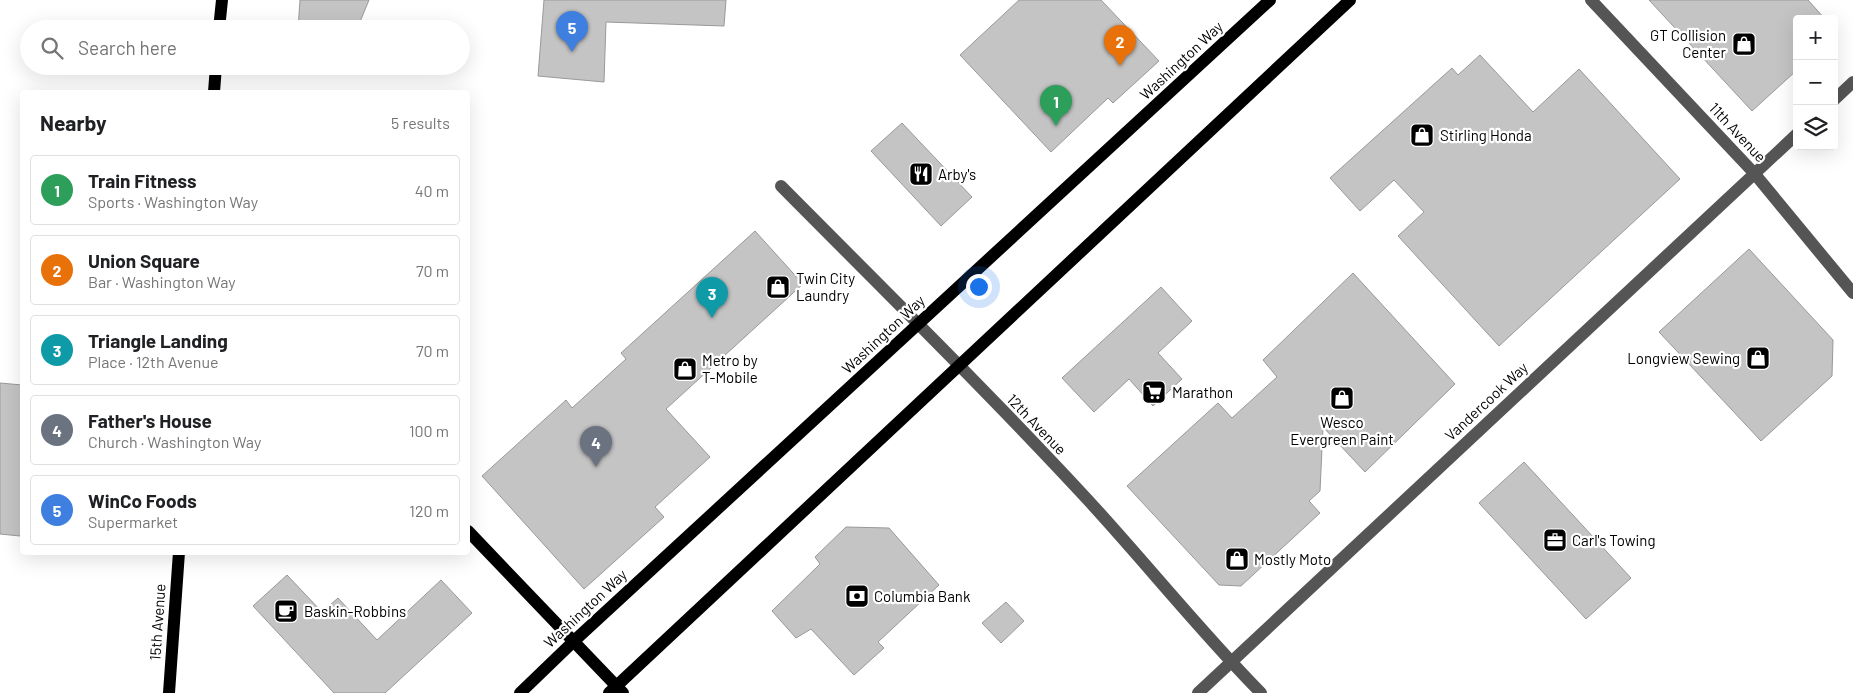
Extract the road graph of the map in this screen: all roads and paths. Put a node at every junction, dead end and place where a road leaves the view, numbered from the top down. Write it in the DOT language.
graph roads {
  1 [pos="222,0"];
  2 [pos="1270,0"];
  3 [pos="1350,0"];
  4 [pos="1591,0"];
  5 [pos="220,20"];
  6 [pos="215,75"];
  7 [pos="1853,82"];
  8 [pos="214,90"];
  9 [pos="1838,96"];
  10 [pos="1793,138"];
  11 [pos="1754,173"];
  12 [pos="781,186"];
  13 [pos="1853,292"];
  14 [pos="918,324"];
  15 [pos="958,366"];
  16 [pos="470,534"];
  17 [pos="179,555"];
  18 [pos="574,641"];
  19 [pos="1231,662"];
  20 [pos="616,691"];
  21 [pos="169,693"];
  22 [pos="520,693"];
  23 [pos="1198,693"];
  24 [pos="1261,693"];
  1 -- 5 [label="main road"];
  2 -- 14 [label="main road, Washington Way"];
  3 -- 15 [label="main road"];
  4 -- 11 [label="street, 11th Avenue"];
  6 -- 8 [label="main road"];
  7 -- 9 [label="street"];
  10 -- 11 [label="street, Vandercook Way"];
  11 -- 13 [label="street, 11th Avenue"];
  11 -- 19 [label="street, Vandercook Way"];
  12 -- 14 [label="street, 12th Avenue"];
  14 -- 15 [label="street, 12th Avenue"];
  14 -- 18 [label="main road, Washington Way"];
  15 -- 19 [label="street, 12th Avenue"];
  15 -- 20 [label="main road"];
  16 -- 18 [label="main road"];
  17 -- 21 [label="main road, 15th Avenue"];
  18 -- 20 [label="main road"];
  18 -- 22 [label="main road, Washington Way"];
  19 -- 23 [label="street, Vandercook Way"];
  19 -- 24 [label="street, 12th Avenue"];
}
